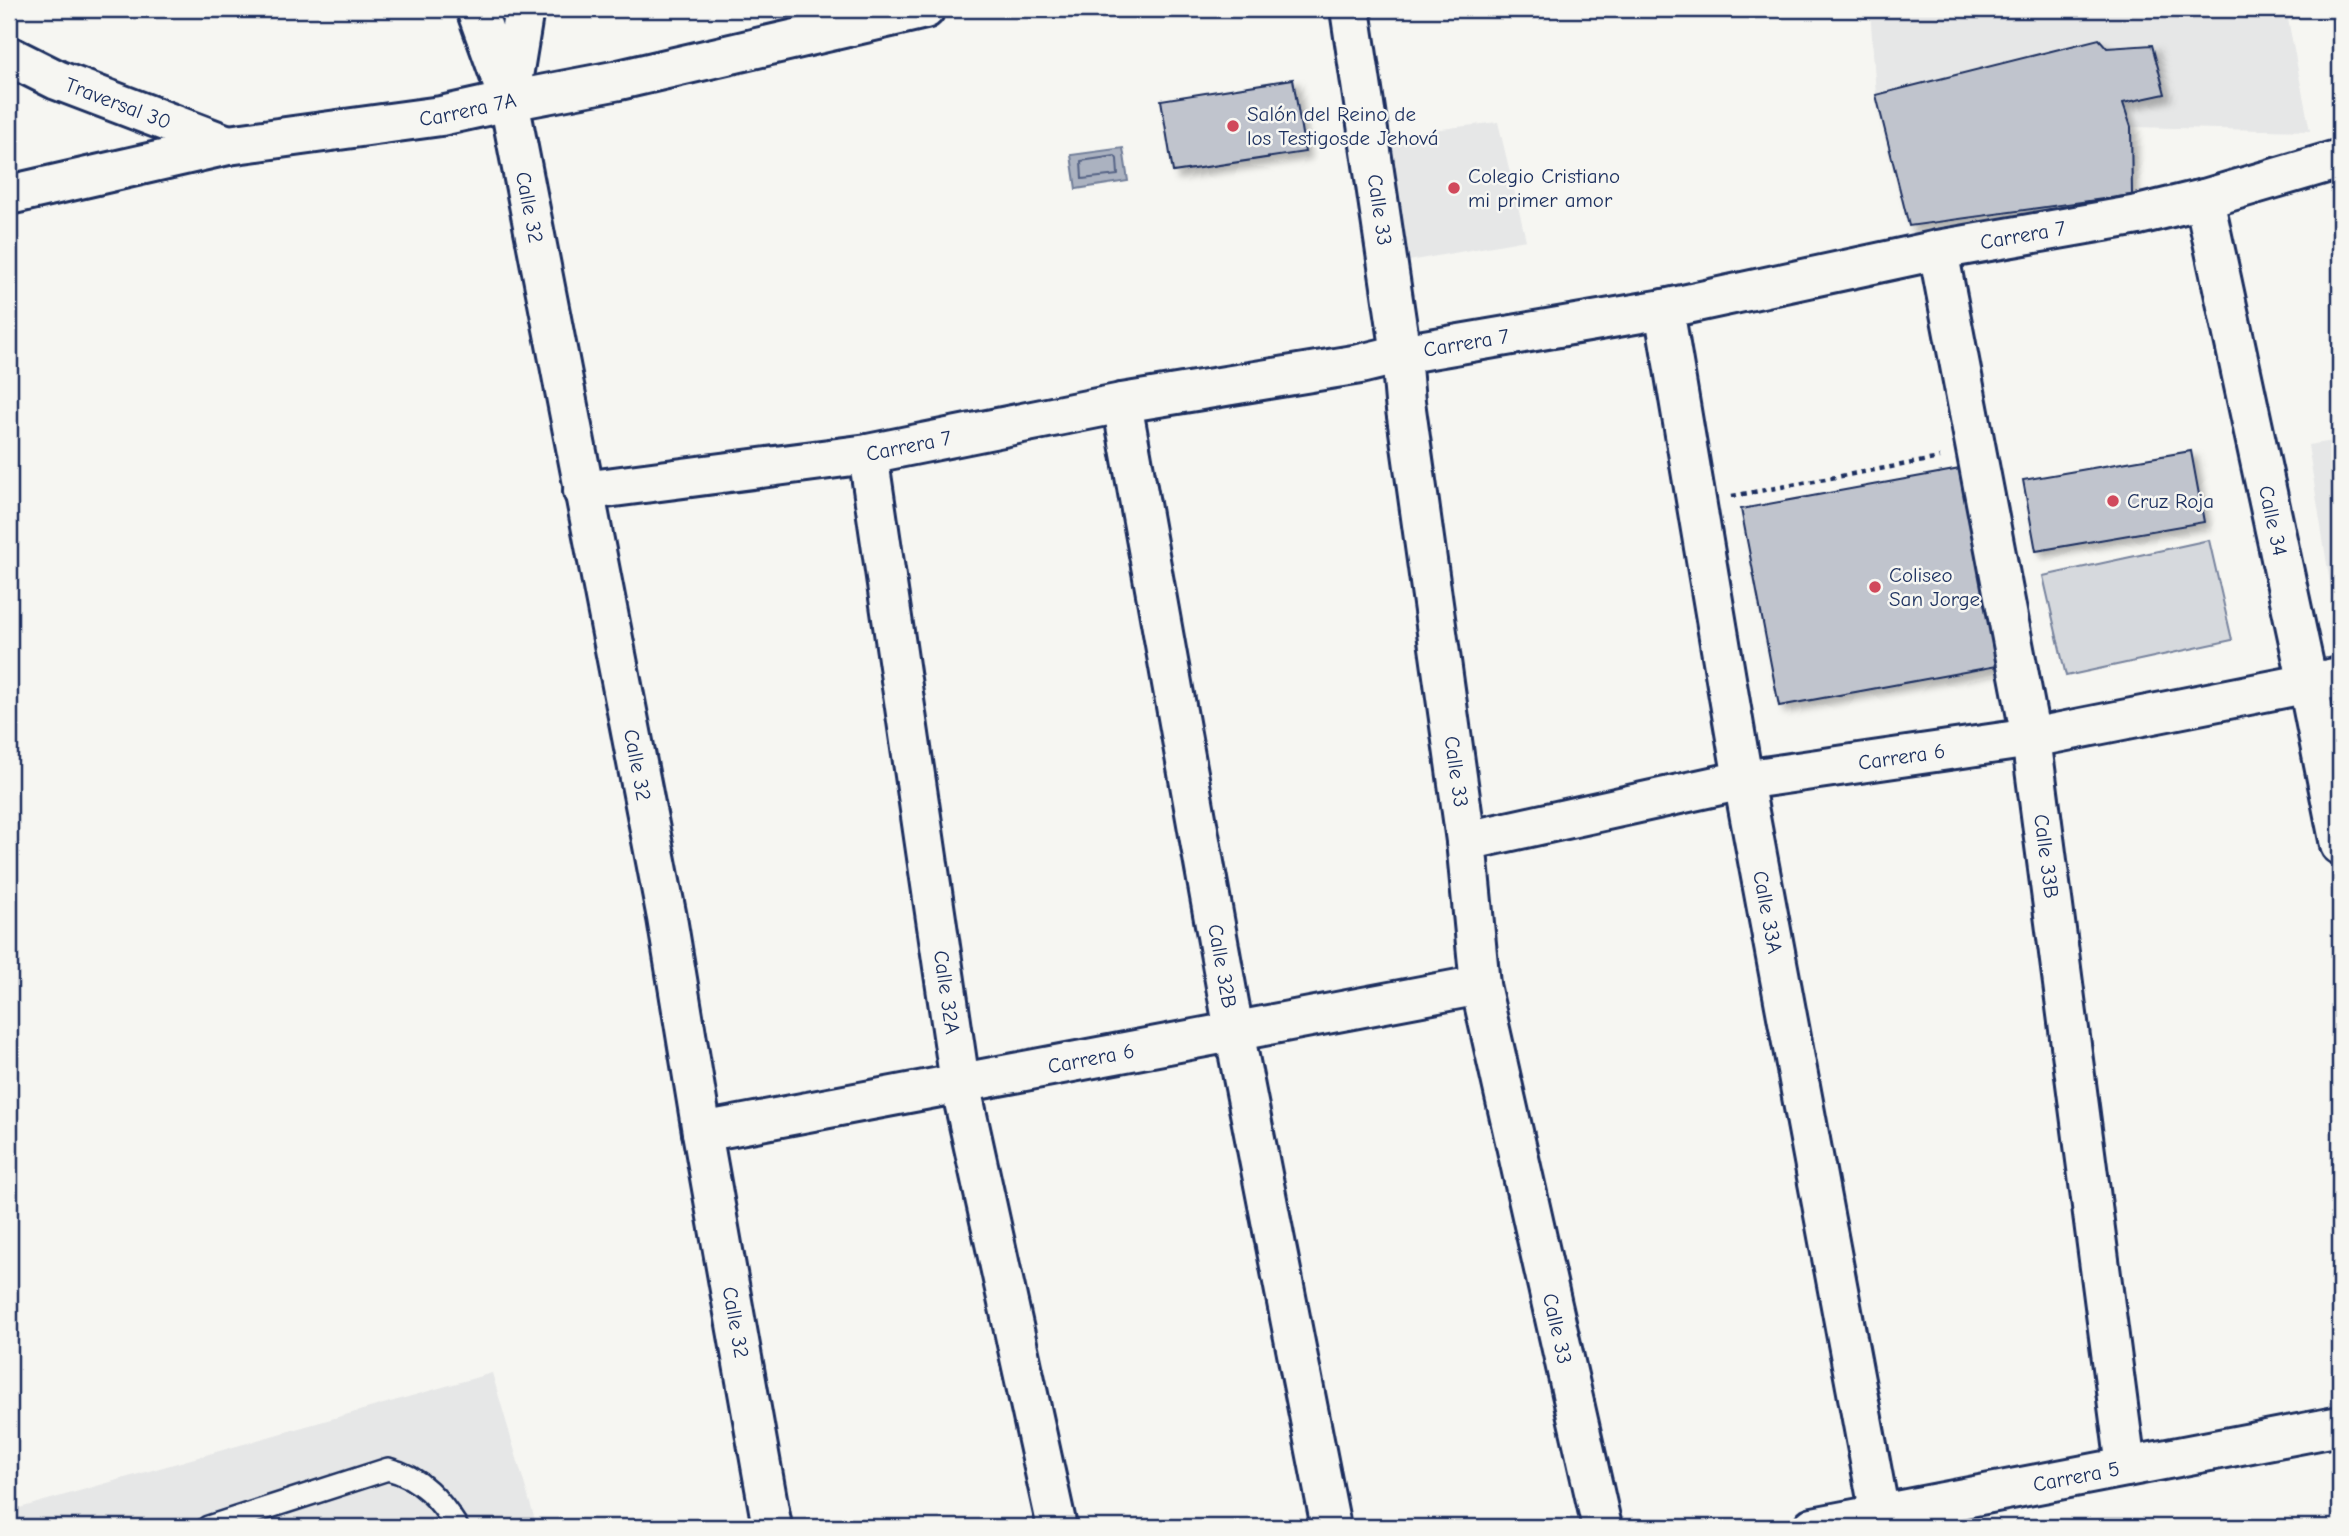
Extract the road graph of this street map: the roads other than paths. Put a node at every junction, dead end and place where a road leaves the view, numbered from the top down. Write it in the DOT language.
graph roads {
  1 [pos="476,9"];
  2 [pos="524,9"];
  3 [pos="925,9"];
  4 [pos="1350,9"];
  5 [pos="9,56"];
  6 [pos="509,101"];
  7 [pos="228,145"];
  8 [pos="2340,159"];
  9 [pos="9,195"];
  10 [pos="2204,199"];
  11 [pos="1938,250"];
  12 [pos="1664,309"];
  13 [pos="1401,354"];
  14 [pos="1122,403"];
  15 [pos="869,454"];
  16 [pos="583,491"];
  17 [pos="2324,680"];
  18 [pos="2031,738"];
  19 [pos="1743,780"];
  20 [pos="1466,841"];
  21 [pos="2340,845"];
  22 [pos="1480,985"];
  23 [pos="1234,1031"];
  24 [pos="960,1083"];
  25 [pos="702,1132"];
  26 [pos="2340,1426"];
  27 [pos="2126,1467"];
  28 [pos="1880,1515"];
  29 [pos="208,1527"];
  30 [pos="457,1527"];
  31 [pos="772,1527"];
  32 [pos="1057,1527"];
  33 [pos="1331,1527"];
  34 [pos="1602,1527"];
  35 [pos="1812,1527"];
  1 -- 6 [label="street, Calle 32"];
  2 -- 6 [label="street"];
  3 -- 6 [label="street, Carrera 7A"];
  4 -- 13 [label="street, Calle 33"];
  5 -- 7 [label="street, Traversal 30"];
  6 -- 7 [label="street, Carrera 7A"];
  6 -- 16 [label="street, Calle 32"];
  7 -- 9 [label="street, Carrera 7A"];
  8 -- 10 [label="street, Carrera 7"];
  10 -- 11 [label="street, Carrera 7"];
  10 -- 17 [label="street, Calle 34"];
  11 -- 12 [label="street, Carrera 7"];
  11 -- 18 [label="street, Calle 33B"];
  12 -- 13 [label="street, Carrera 7"];
  12 -- 19 [label="street, Calle 33A"];
  13 -- 14 [label="street, Carrera 7"];
  13 -- 20 [label="street, Calle 33"];
  14 -- 15 [label="street, Carrera 7"];
  14 -- 23 [label="street, Calle 32B"];
  15 -- 16 [label="street, Carrera 7"];
  15 -- 24 [label="street, Calle 32A"];
  16 -- 25 [label="street, Calle 32"];
  17 -- 18 [label="street, Carrera 6"];
  17 -- 21 [label="street, Calle 34"];
  18 -- 19 [label="street, Carrera 6"];
  18 -- 27 [label="street, Calle 33B"];
  19 -- 20 [label="street, Carrera 6"];
  19 -- 28 [label="street, Calle 33A"];
  20 -- 22 [label="street, Calle 33"];
  22 -- 23 [label="street, Carrera 6"];
  22 -- 34 [label="street, Calle 33"];
  23 -- 24 [label="street, Carrera 6"];
  23 -- 33 [label="street, Calle 32B"];
  24 -- 25 [label="street, Carrera 6"];
  24 -- 32 [label="street, Calle 32A"];
  25 -- 31 [label="street, Calle 32"];
  26 -- 27 [label="street, Carrera 5"];
  27 -- 28 [label="street, Carrera 5"];
  28 -- 35 [label="street, Carrera 5"];
  29 -- 30 [label="lane"];
}
